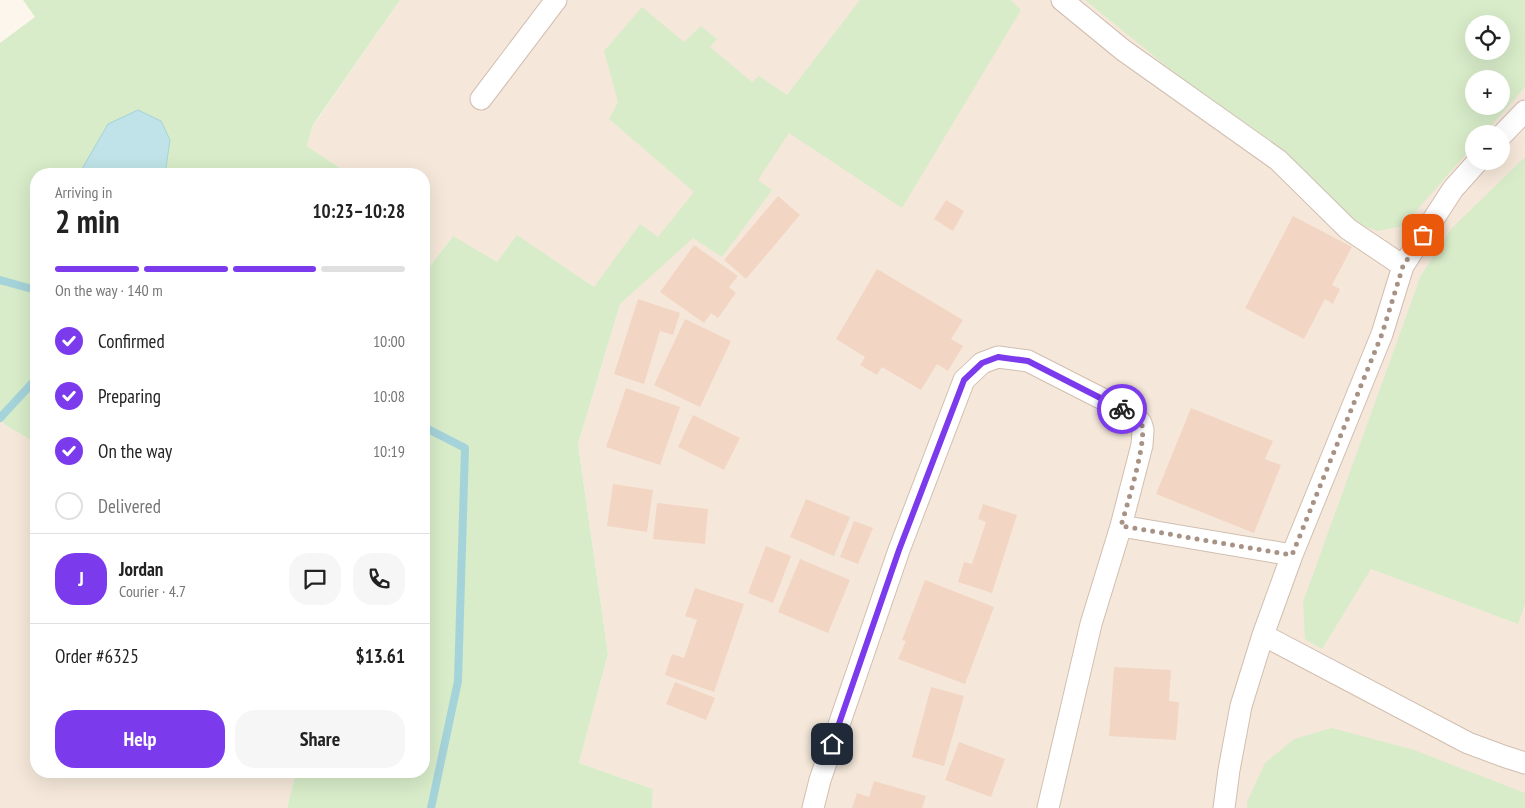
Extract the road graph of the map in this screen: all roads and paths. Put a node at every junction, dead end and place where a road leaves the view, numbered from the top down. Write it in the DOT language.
graph roads {
  1 [pos="556,0"];
  2 [pos="1062,0"];
  3 [pos="481,99"];
  4 [pos="1525,111"];
  5 [pos="1510,127"];
  6 [pos="1470,170"];
  7 [pos="1403,266"];
  8 [pos="1121,526"];
  9 [pos="1292,555"];
  10 [pos="1263,635"];
  11 [pos="1525,763"];
  12 [pos="813,808"];
  13 [pos="1048,808"];
  14 [pos="1224,808"];
  1 -- 3 [label="street"];
  2 -- 7 [label="street"];
  4 -- 5 [label="street"];
  6 -- 7 [label="street"];
  7 -- 9 [label="street"];
  8 -- 9 [label="street"];
  8 -- 12 [label="street"];
  8 -- 13 [label="street"];
  9 -- 10 [label="street"];
  10 -- 11 [label="street"];
  10 -- 14 [label="street"];
}
